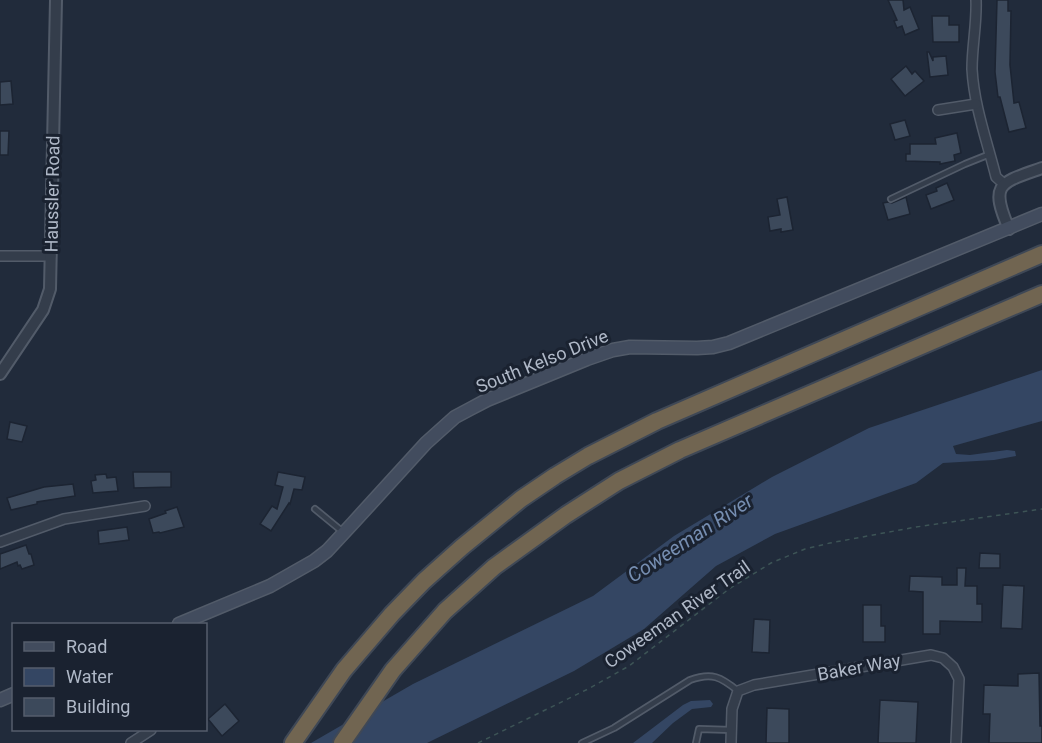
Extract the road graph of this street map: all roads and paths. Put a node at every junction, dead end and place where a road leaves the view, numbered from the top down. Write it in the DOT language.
graph roads {
  1 [pos="56,0"];
  2 [pos="976,0"];
  3 [pos="976,104"];
  4 [pos="938,110"];
  5 [pos="990,154"];
  6 [pos="1042,168"];
  7 [pos="1004,184"];
  8 [pos="891,199"];
  9 [pos="1042,214"];
  10 [pos="1009,229"];
  11 [pos="1042,254"];
  12 [pos="0,256"];
  13 [pos="51,256"];
  14 [pos="1042,294"];
  15 [pos="0,374"];
  16 [pos="145,506"];
  17 [pos="315,509"];
  18 [pos="1042,509"];
  19 [pos="344,533"];
  20 [pos="0,542"];
  21 [pos="181,623"];
  22 [pos="738,691"];
  23 [pos="732,730"];
  24 [pos="148,731"];
  25 [pos="131,743"];
  26 [pos="293,743"];
  27 [pos="342,743"];
  28 [pos="478,743"];
  29 [pos="582,743"];
  30 [pos="696,743"];
  31 [pos="731,743"];
  32 [pos="956,743"];
  1 -- 13 [label="street, Haussler Road"];
  2 -- 3 [label="street"];
  3 -- 4 [label="street"];
  3 -- 5 [label="street"];
  5 -- 7 [label="street"];
  5 -- 8 [label="lane"];
  6 -- 7 [label="street"];
  7 -- 10 [label="street"];
  9 -- 10 [label="main road, South Kelso Drive"];
  10 -- 19 [label="main road, South Kelso Drive"];
  11 -- 26 [label="highway"];
  12 -- 13 [label="street"];
  13 -- 15 [label="street, Haussler Road"];
  14 -- 27 [label="highway"];
  16 -- 20 [label="street"];
  17 -- 19 [label="lane"];
  18 -- 28 [label="path, Coweeman River Trail"];
  19 -- 21 [label="main road, South Kelso Drive"];
  22 -- 23 [label="street"];
  22 -- 29 [label="lane"];
  22 -- 32 [label="street, Baker Way"];
  23 -- 30 [label="lane"];
  23 -- 31 [label="street"];
  24 -- 25 [label="street"];
}
